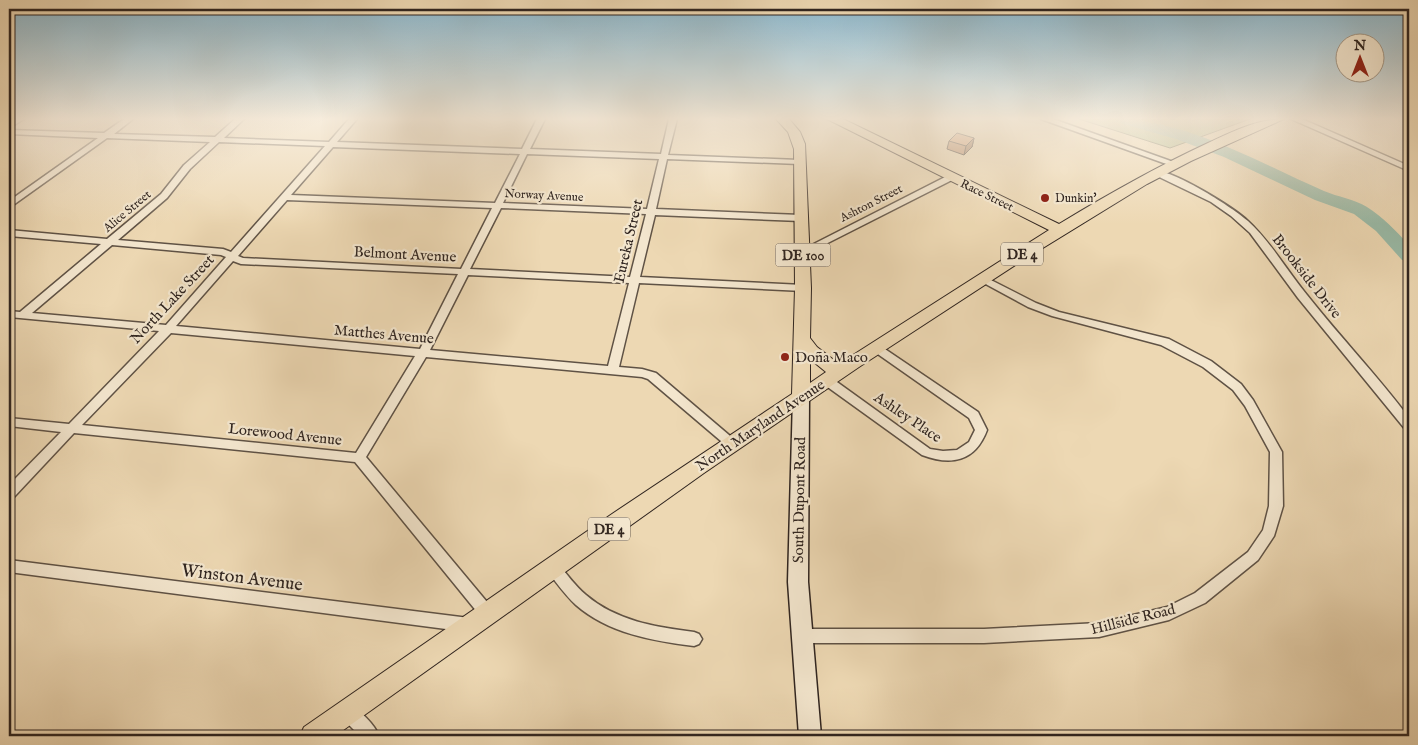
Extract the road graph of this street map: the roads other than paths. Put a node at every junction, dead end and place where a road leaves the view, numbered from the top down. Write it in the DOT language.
graph roads {
  1 [pos="81,154"];
  2 [pos="201,154"];
  3 [pos="322,154"];
  4 [pos="524,154"];
  5 [pos="574,154"];
  6 [pos="665,154"];
  7 [pos="800,154"];
  8 [pos="902,154"];
  9 [pos="1145,154"];
  10 [pos="1195,154"];
  11 [pos="1374,154"];
  12 [pos="664,157"];
  13 [pos="799,162"];
  14 [pos="1175,164"];
  15 [pos="1409,169"];
  16 [pos="1158,173"];
  17 [pos="951,178"];
  18 [pos="286,196"];
  19 [pos="498,205"];
  20 [pos="9,206"];
  21 [pos="650,212"];
  22 [pos="801,218"];
  23 [pos="1060,230"];
  24 [pos="9,233"];
  25 [pos="111,242"];
  26 [pos="803,252"];
  27 [pos="233,257"];
  28 [pos="464,271"];
  29 [pos="634,279"];
  30 [pos="983,279"];
  31 [pos="803,288"];
  32 [pos="9,314"];
  33 [pos="23,315"];
  34 [pos="168,329"];
  35 [pos="802,337"];
  36 [pos="876,348"];
  37 [pos="422,353"];
  38 [pos="613,370"];
  39 [pos="832,376"];
  40 [pos="801,397"];
  41 [pos="9,422"];
  42 [pos="1409,426"];
  43 [pos="71,429"];
  44 [pos="732,444"];
  45 [pos="359,458"];
  46 [pos="9,493"];
  47 [pos="9,566"];
  48 [pos="553,568"];
  49 [pos="478,619"];
  50 [pos="802,636"];
  51 [pos="694,639"];
  52 [pos="348,712"];
  53 [pos="313,736"];
  54 [pos="371,736"];
  55 [pos="810,736"];
  1 -- 20 [label="street"];
  2 -- 25 [label="street, Alice Street"];
  3 -- 18 [label="street, North Lake Street"];
  4 -- 19 [label="street"];
  5 -- 12 [label="street"];
  6 -- 12 [label="street, Eureka Street"];
  7 -- 13 [label="main road, South Dupont Road / DE 100"];
  8 -- 17 [label="main road, Race Street"];
  9 -- 14 [label="street"];
  10 -- 14 [label="main road, North Maryland Avenue / DE 4"];
  11 -- 15 [label="street"];
  12 -- 13 [label="street"];
  12 -- 21 [label="street, Eureka Street"];
  13 -- 22 [label="main road, South Dupont Road / DE 100"];
  14 -- 16 [label="main road, North Maryland Avenue / DE 4"];
  16 -- 23 [label="main road, North Maryland Avenue / DE 4"];
  16 -- 42 [label="street, Brookside Drive"];
  17 -- 23 [label="main road, Race Street"];
  17 -- 26 [label="street, Ashton Street"];
  18 -- 19 [label="street, Norway Avenue"];
  18 -- 27 [label="street, North Lake Street"];
  19 -- 21 [label="street, Norway Avenue"];
  19 -- 28 [label="street"];
  21 -- 22 [label="street, Norway Avenue"];
  21 -- 29 [label="street, Eureka Street"];
  22 -- 26 [label="main road, South Dupont Road / DE 100"];
  23 -- 30 [label="main road, North Maryland Avenue / DE 4"];
  24 -- 25 [label="street, Belmont Avenue"];
  25 -- 27 [label="street, Belmont Avenue"];
  25 -- 33 [label="street, Alice Street"];
  26 -- 31 [label="main road, South Dupont Road / DE 100"];
  27 -- 28 [label="street, Belmont Avenue"];
  27 -- 34 [label="street, North Lake Street"];
  28 -- 29 [label="street, Belmont Avenue"];
  28 -- 37 [label="street"];
  29 -- 31 [label="street, Belmont Avenue"];
  29 -- 38 [label="street, Eureka Street"];
  30 -- 36 [label="main road, North Maryland Avenue / DE 4"];
  30 -- 50 [label="street, Hillside Road"];
  31 -- 35 [label="main road, South Dupont Road / DE 100"];
  32 -- 33 [label="street, Matthes Avenue"];
  33 -- 34 [label="street, Matthes Avenue"];
  34 -- 37 [label="street, Matthes Avenue"];
  34 -- 43 [label="street, North Lake Street"];
  35 -- 39 [label="main road"];
  35 -- 40 [label="main road, South Dupont Road / DE 100"];
  36 -- 39 [label="main road, North Maryland Avenue / DE 4"];
  36 -- 39 [label="street, Ashley Place"];
  37 -- 38 [label="street, Matthes Avenue"];
  37 -- 45 [label="street"];
  38 -- 44 [label="street, Matthes Avenue"];
  39 -- 40 [label="main road, North Maryland Avenue / DE 4"];
  40 -- 44 [label="main road, North Maryland Avenue / DE 4"];
  40 -- 50 [label="street, South Dupont Road"];
  41 -- 43 [label="street, Lorewood Avenue"];
  43 -- 45 [label="street, Lorewood Avenue"];
  43 -- 46 [label="street, North Lake Street"];
  44 -- 48 [label="main road, North Maryland Avenue / DE 4"];
  45 -- 49 [label="street, Lorewood Avenue"];
  47 -- 49 [label="street, Winston Avenue"];
  48 -- 49 [label="main road, North Maryland Avenue / DE 4"];
  48 -- 51 [label="street"];
  49 -- 52 [label="main road, DE 4"];
  50 -- 55 [label="street, South Dupont Road"];
  52 -- 53 [label="main road, DE 4"];
  52 -- 54 [label="street"];
}
